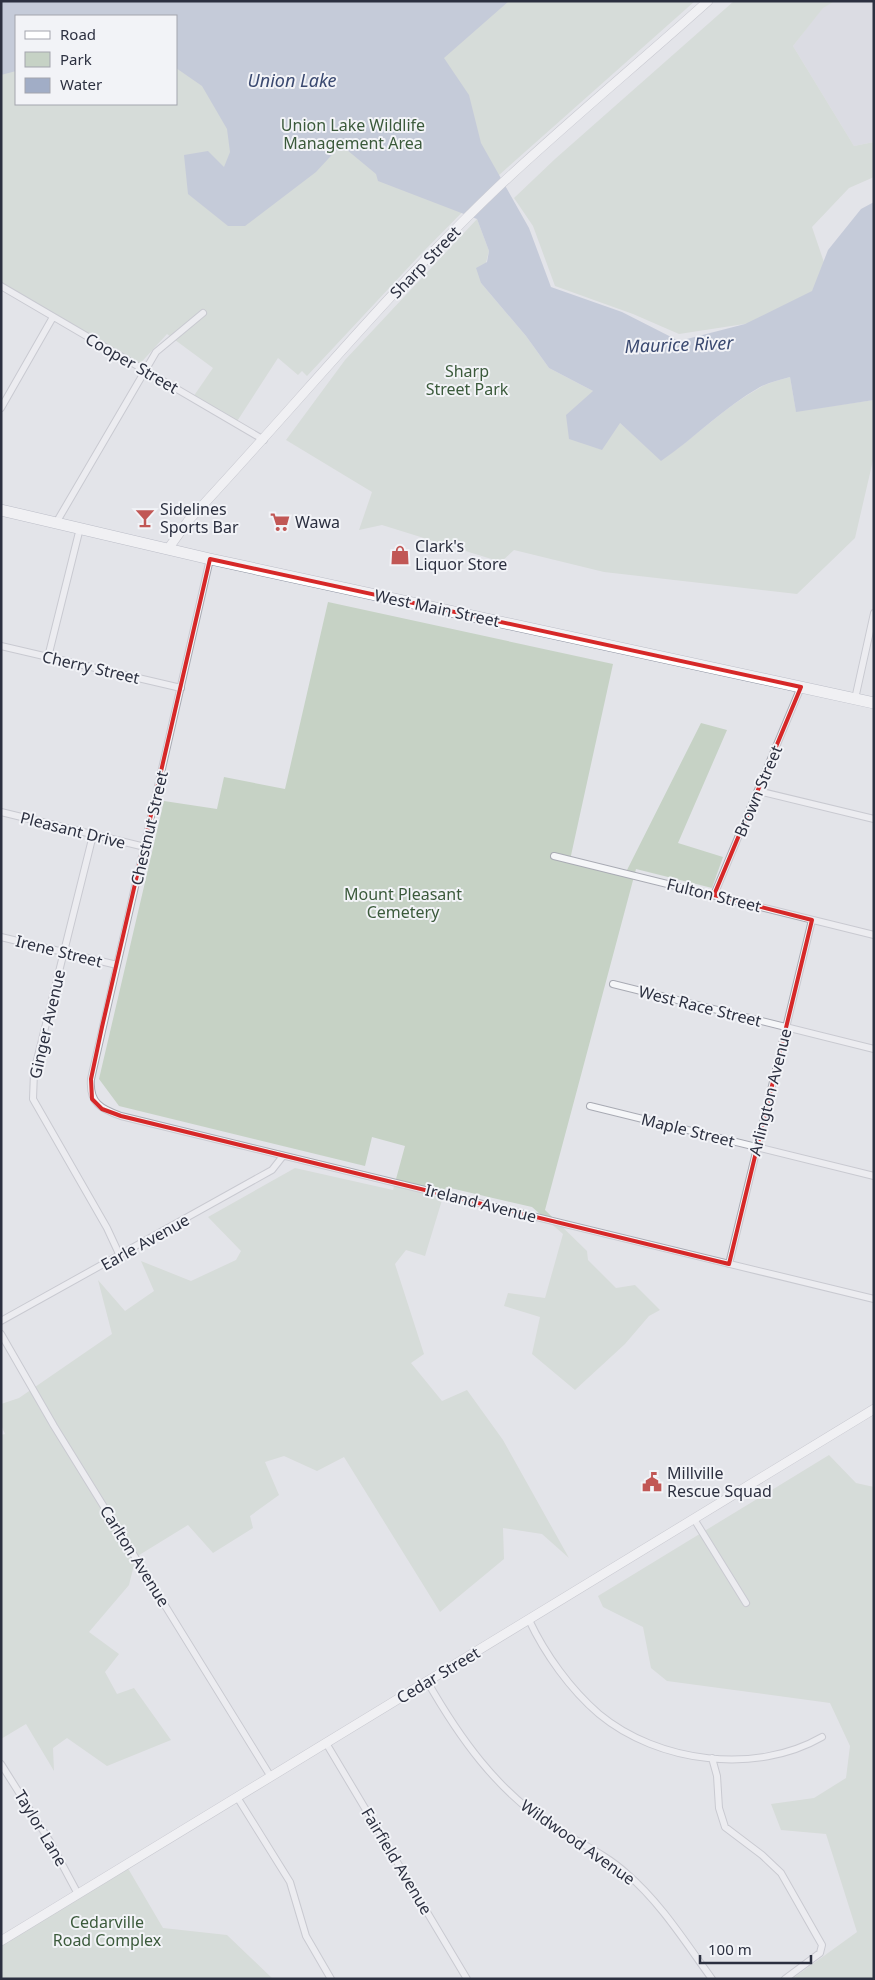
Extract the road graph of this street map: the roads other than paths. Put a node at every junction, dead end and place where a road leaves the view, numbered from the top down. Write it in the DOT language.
graph roads {
  1 [pos="708,1"];
  2 [pos="1,286"];
  3 [pos="203,313"];
  4 [pos="53,317"];
  5 [pos="145,370"];
  6 [pos="1,408"];
  7 [pos="264,440"];
  8 [pos="1,510"];
  9 [pos="56,522"];
  10 [pos="80,528"];
  11 [pos="168,549"];
  12 [pos="210,559"];
  13 [pos="874,613"];
  14 [pos="1,646"];
  15 [pos="48,657"];
  16 [pos="801,687"];
  17 [pos="181,688"];
  18 [pos="855,698"];
  19 [pos="874,702"];
  20 [pos="758,791"];
  21 [pos="1,812"];
  22 [pos="874,819"];
  23 [pos="93,835"];
  24 [pos="145,847"];
  25 [pos="554,856"];
  26 [pos="714,895"];
  27 [pos="812,920"];
  28 [pos="874,935"];
  29 [pos="1,936"];
  30 [pos="64,952"];
  31 [pos="117,965"];
  32 [pos="613,984"];
  33 [pos="786,1028"];
  34 [pos="874,1049"];
  35 [pos="92,1099"];
  36 [pos="590,1106"];
  37 [pos="757,1147"];
  38 [pos="282,1156"];
  39 [pos="874,1176"];
  40 [pos="120,1256"];
  41 [pos="729,1264"];
  42 [pos="874,1299"];
  43 [pos="1,1321"];
  44 [pos="1,1334"];
  45 [pos="874,1408"];
  46 [pos="694,1519"];
  47 [pos="746,1603"];
  48 [pos="529,1620"];
  49 [pos="427,1681"];
  50 [pos="822,1737"];
  51 [pos="326,1743"];
  52 [pos="712,1758"];
  53 [pos="1,1764"];
  54 [pos="270,1776"];
  55 [pos="237,1797"];
  56 [pos="78,1894"];
  57 [pos="1,1941"];
  58 [pos="330,1979"];
  59 [pos="467,1979"];
  60 [pos="712,1979"];
  61 [pos="785,1979"];
  1 -- 7 [label="main road, Sharp Street"];
  2 -- 4 [label="street, Cooper Street"];
  3 -- 5 [label="street"];
  4 -- 5 [label="street, Cooper Street"];
  4 -- 6 [label="street"];
  5 -- 7 [label="street, Cooper Street"];
  5 -- 9 [label="street"];
  7 -- 11 [label="main road, Sharp Street"];
  8 -- 9 [label="highway, West Main Street"];
  9 -- 10 [label="highway, West Main Street"];
  10 -- 11 [label="highway, West Main Street"];
  10 -- 15 [label="street"];
  11 -- 12 [label="highway, West Main Street"];
  12 -- 16 [label="highway, West Main Street"];
  12 -- 17 [label="street, Chestnut Street"];
  13 -- 18 [label="street"];
  14 -- 15 [label="street, Cherry Street"];
  15 -- 17 [label="street, Cherry Street"];
  16 -- 18 [label="highway, West Main Street"];
  16 -- 20 [label="street, Brown Street"];
  17 -- 24 [label="street, Chestnut Street"];
  18 -- 19 [label="highway, West Main Street"];
  20 -- 22 [label="street"];
  20 -- 26 [label="street, Brown Street"];
  21 -- 23 [label="street, Pleasant Drive"];
  23 -- 24 [label="street, Pleasant Drive"];
  23 -- 30 [label="street, Ginger Avenue"];
  24 -- 31 [label="street, Chestnut Street"];
  25 -- 26 [label="street, Fulton Street"];
  26 -- 27 [label="street, Fulton Street"];
  27 -- 28 [label="street, Fulton Street"];
  27 -- 33 [label="street, Arlington Avenue"];
  29 -- 30 [label="street, Irene Street"];
  30 -- 31 [label="street, Irene Street"];
  30 -- 40 [label="street, Ginger Avenue"];
  31 -- 35 [label="street, Chestnut Street"];
  32 -- 33 [label="street, West Race Street"];
  33 -- 34 [label="street, West Race Street"];
  33 -- 37 [label="street, Arlington Avenue"];
  35 -- 38 [label="street, Ireland Avenue"];
  36 -- 37 [label="street, Maple Street"];
  37 -- 39 [label="street, Maple Street"];
  37 -- 41 [label="street, Arlington Avenue"];
  38 -- 40 [label="street, Earle Avenue"];
  38 -- 41 [label="street, Ireland Avenue"];
  40 -- 43 [label="street, Earle Avenue"];
  41 -- 42 [label="street, Ireland Avenue"];
  44 -- 54 [label="street, Carlton Avenue"];
  45 -- 46 [label="main road, Cedar Street"];
  46 -- 47 [label="street"];
  46 -- 48 [label="main road, Cedar Street"];
  48 -- 49 [label="main road, Cedar Street"];
  48 -- 52 [label="street"];
  49 -- 51 [label="main road, Cedar Street"];
  49 -- 60 [label="street, Wildwood Avenue"];
  50 -- 52 [label="street"];
  51 -- 54 [label="main road, Cedar Street"];
  51 -- 59 [label="street, Fairfield Avenue"];
  52 -- 61 [label="street"];
  53 -- 56 [label="street, Taylor Lane"];
  54 -- 55 [label="main road, Cedar Street"];
  55 -- 56 [label="main road, Cedar Street"];
  55 -- 58 [label="street"];
  56 -- 57 [label="main road, Cedar Street"];
}
